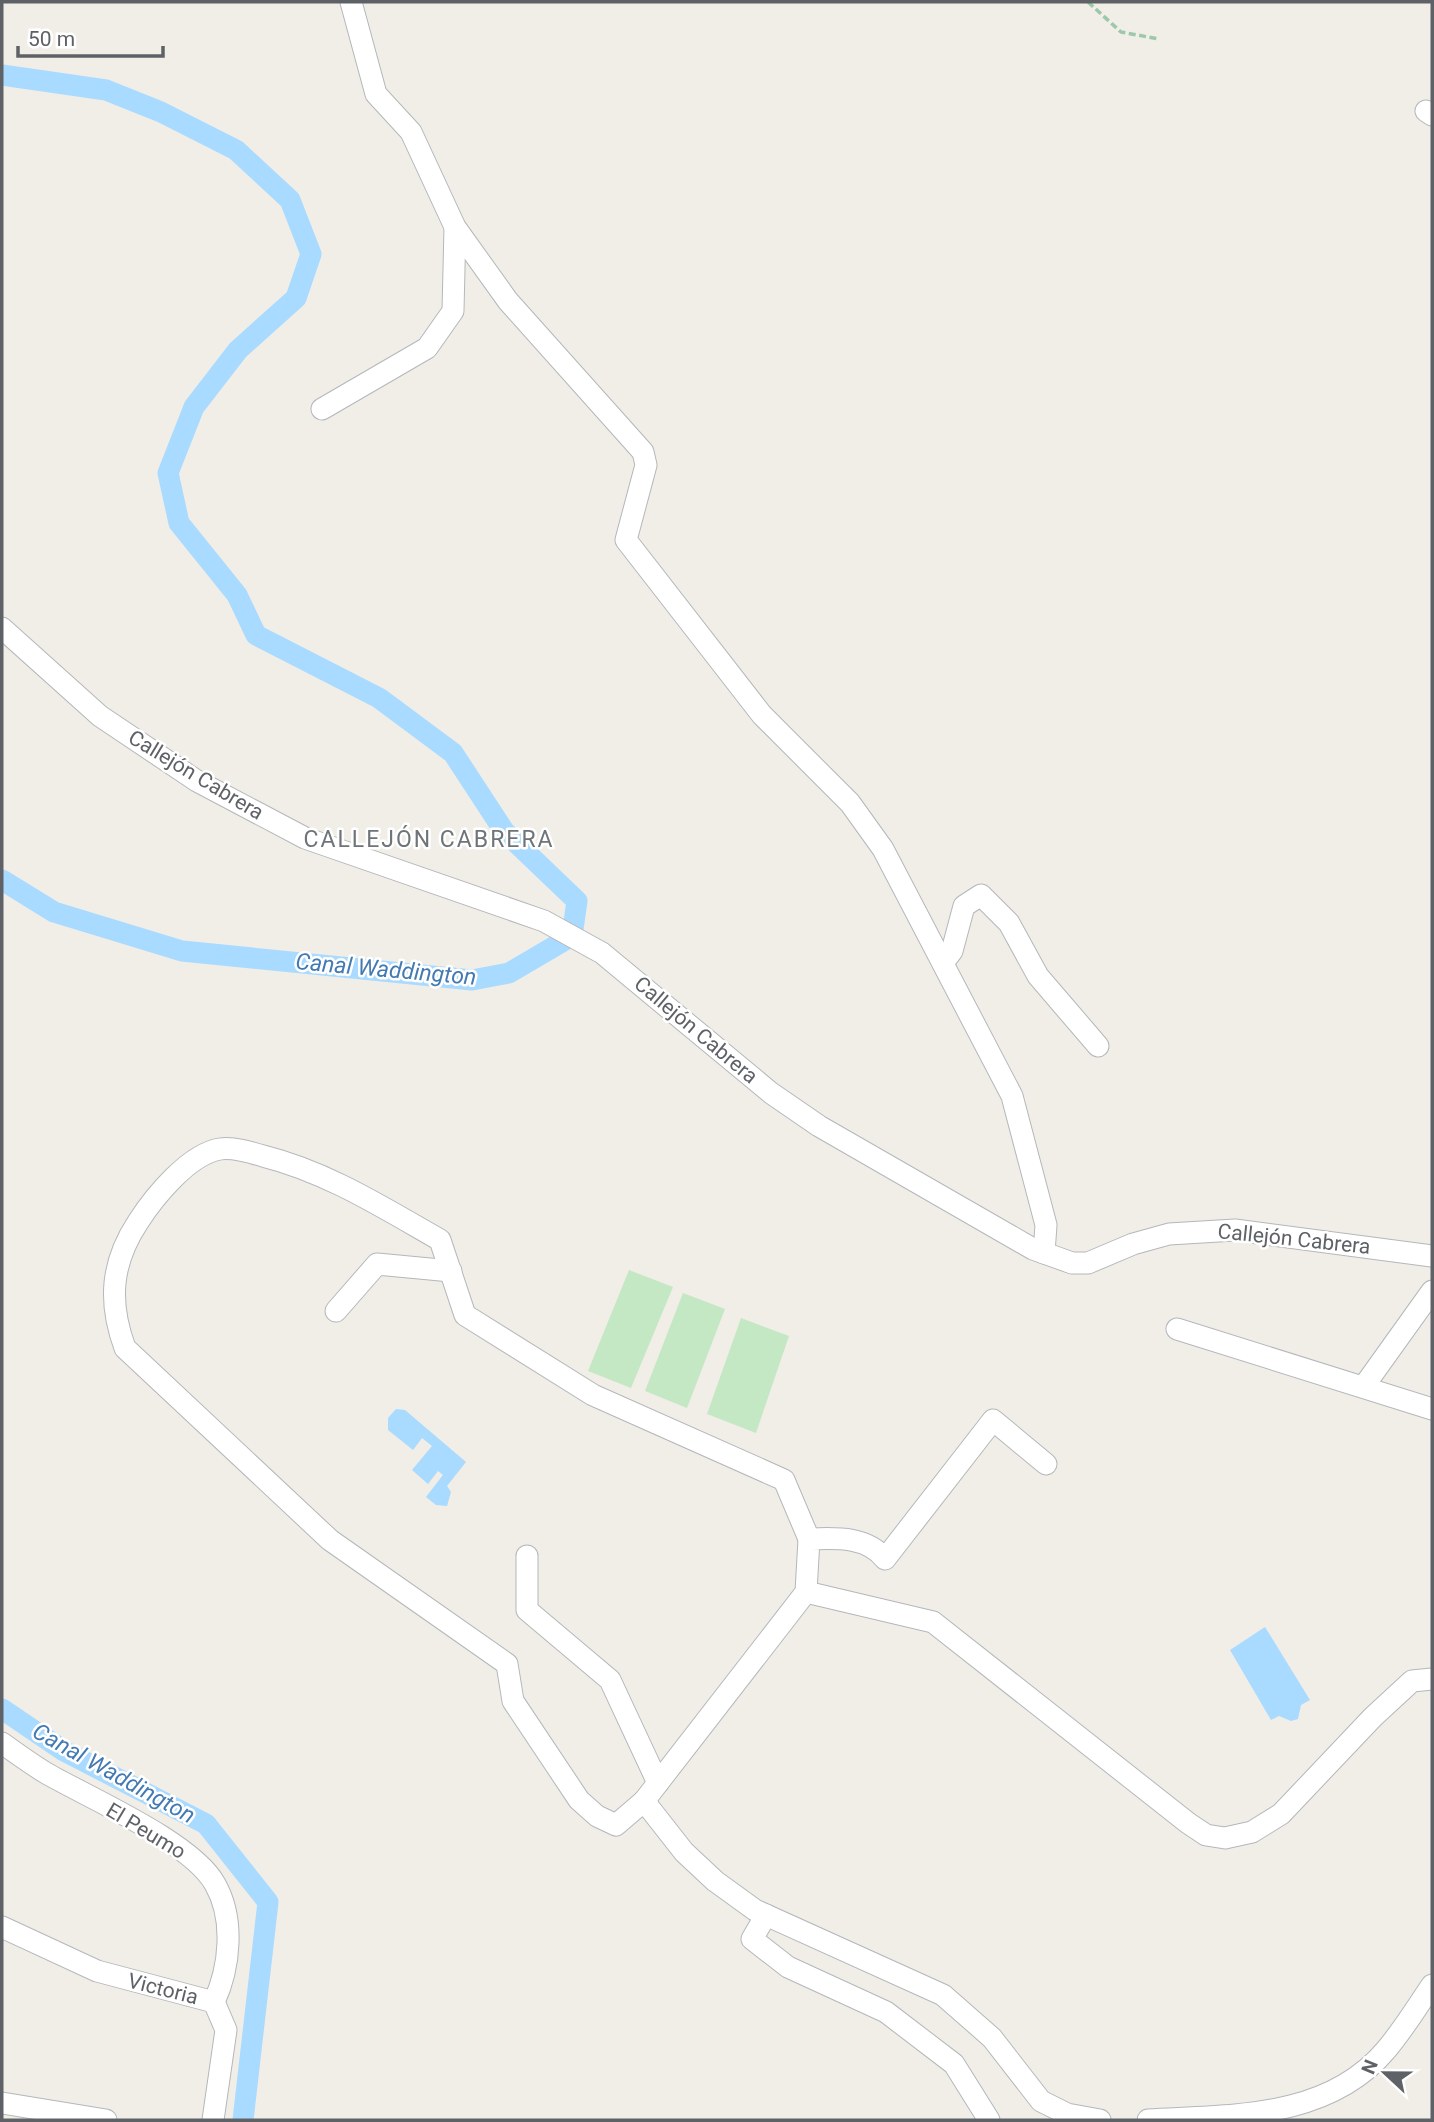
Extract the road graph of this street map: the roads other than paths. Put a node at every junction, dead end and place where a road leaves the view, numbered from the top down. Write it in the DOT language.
graph roads {
  1 [pos="351,2"];
  2 [pos="456,227"];
  3 [pos="322,409"];
  4 [pos="2,628"];
  5 [pos="943,963"];
  6 [pos="1098,1046"];
  7 [pos="1044,1254"];
  8 [pos="1432,1256"];
  9 [pos="451,1271"];
  10 [pos="1432,1291"];
  11 [pos="336,1311"];
  12 [pos="1177,1329"];
  13 [pos="1364,1386"];
  14 [pos="1432,1409"];
  15 [pos="1046,1464"];
  16 [pos="809,1539"];
  17 [pos="527,1556"];
  18 [pos="806,1592"];
  19 [pos="1432,1679"];
  20 [pos="2,1743"];
  21 [pos="658,1783"];
  22 [pos="644,1801"];
  23 [pos="766,1915"];
  24 [pos="2,1927"];
  25 [pos="1432,1985"];
  26 [pos="214,2003"];
  27 [pos="2,2103"];
  28 [pos="106,2120"];
  29 [pos="213,2120"];
  30 [pos="989,2120"];
  31 [pos="1100,2120"];
  32 [pos="1148,2120"];
  1 -- 2 [label="street"];
  2 -- 3 [label="street"];
  2 -- 5 [label="street"];
  4 -- 7 [label="street, Callejón Cabrera"];
  5 -- 6 [label="street"];
  5 -- 7 [label="street"];
  7 -- 8 [label="street, Callejón Cabrera"];
  9 -- 11 [label="street"];
  9 -- 16 [label="street"];
  9 -- 22 [label="street"];
  10 -- 13 [label="street"];
  12 -- 13 [label="street"];
  13 -- 14 [label="street"];
  15 -- 16 [label="street"];
  16 -- 18 [label="street"];
  17 -- 21 [label="street"];
  18 -- 19 [label="street"];
  18 -- 21 [label="street"];
  20 -- 26 [label="street, El Peumo"];
  21 -- 22 [label="street"];
  22 -- 23 [label="street"];
  23 -- 30 [label="street"];
  23 -- 31 [label="street"];
  24 -- 26 [label="street, Victoria"];
  25 -- 32 [label="street"];
  26 -- 29 [label="street, Victoria"];
  27 -- 28 [label="street"];
}
